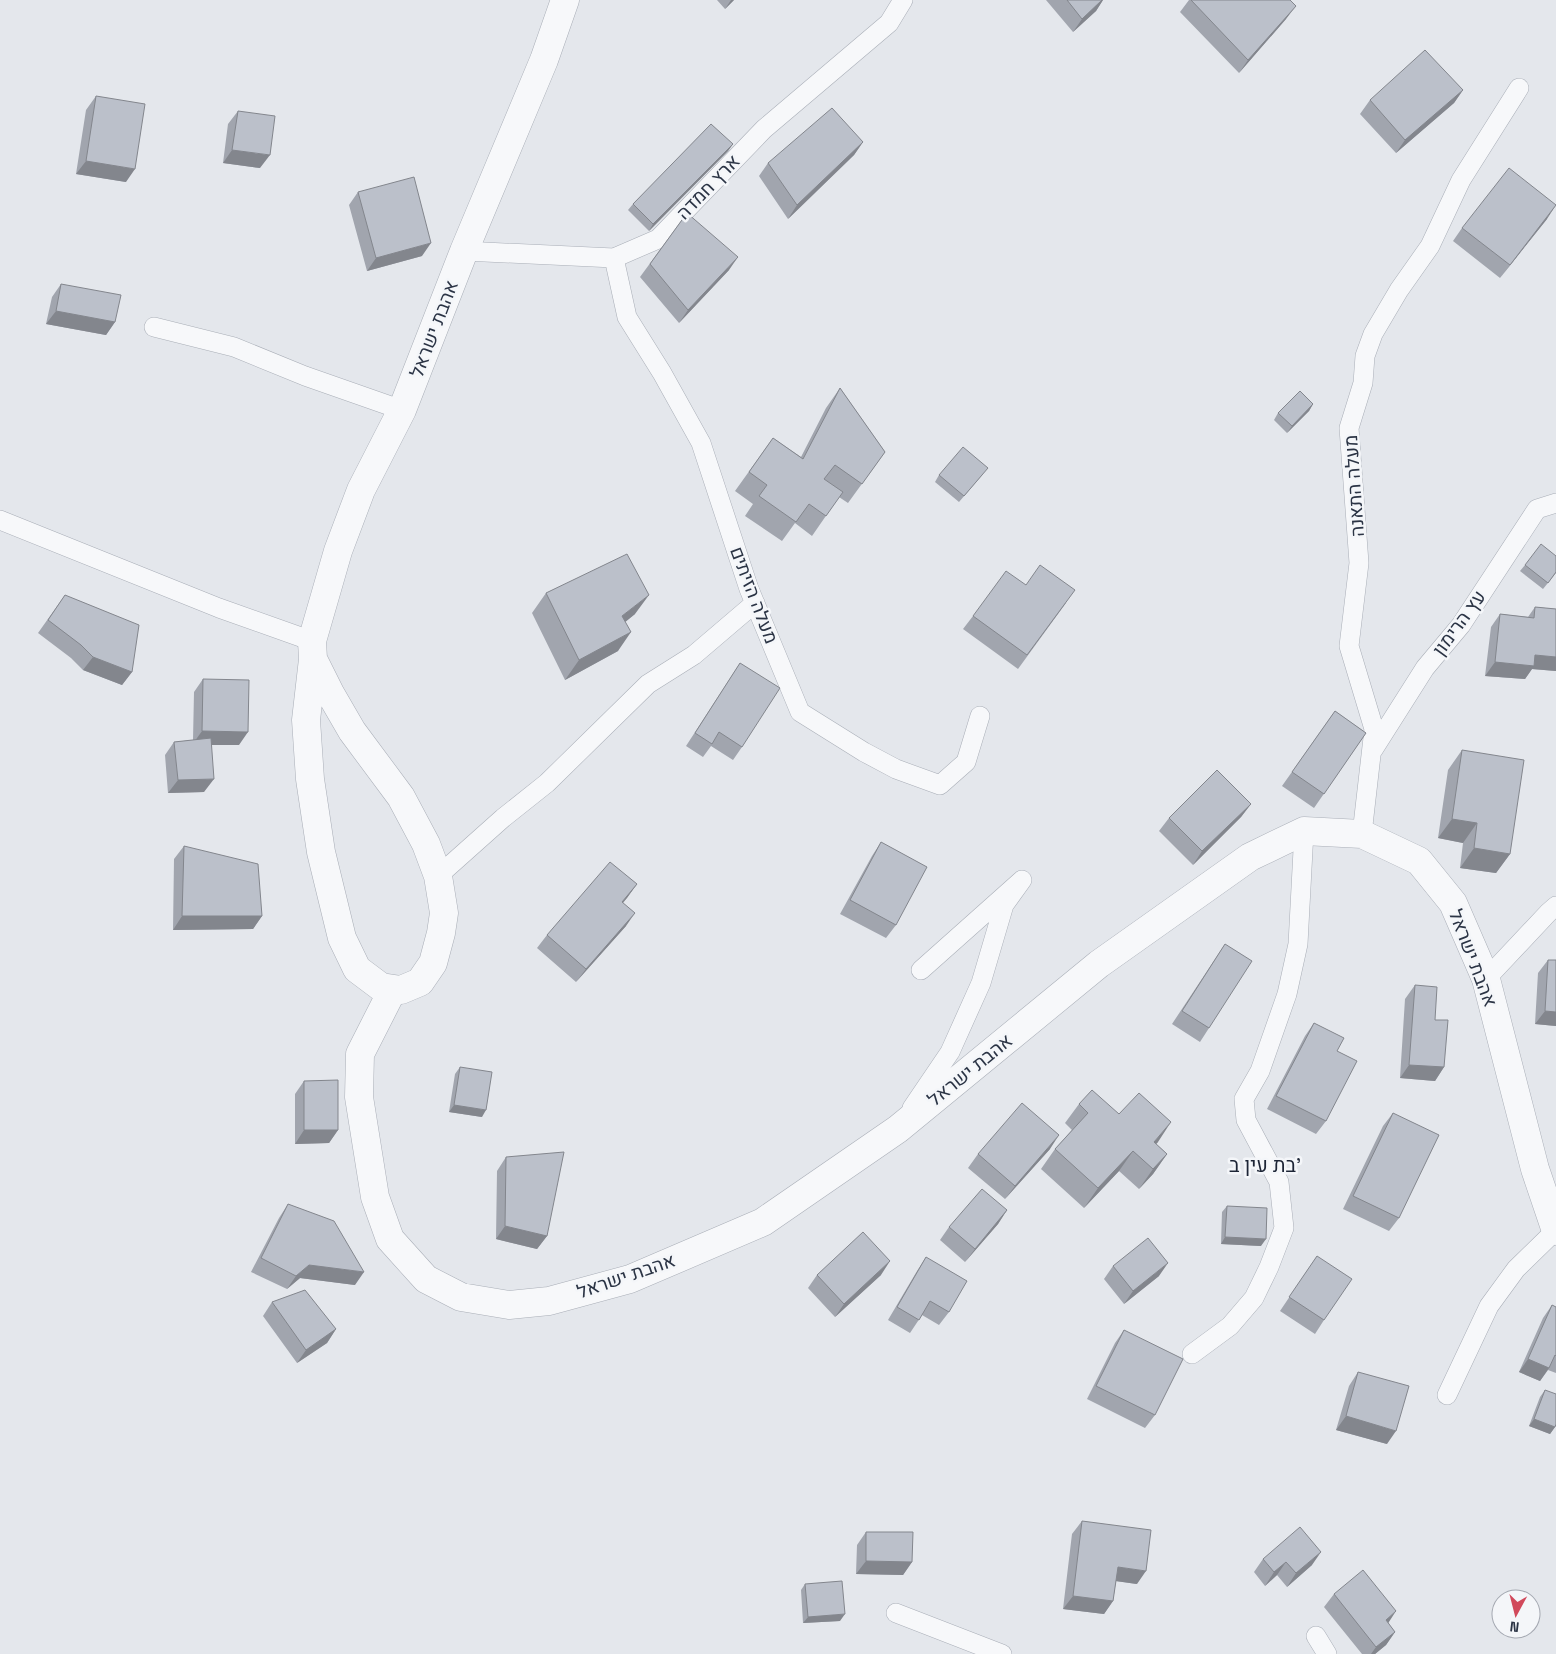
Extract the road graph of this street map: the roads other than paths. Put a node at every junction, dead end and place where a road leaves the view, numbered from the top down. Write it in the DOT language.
graph roads {
  1 [pos="564,0"];
  2 [pos="902,0"];
  3 [pos="1520,88"];
  4 [pos="464,251"];
  5 [pos="614,258"];
  6 [pos="154,326"];
  7 [pos="402,410"];
  8 [pos="1556,488"];
  9 [pos="1556,504"];
  10 [pos="1537,509"];
  11 [pos="0,520"];
  12 [pos="755,603"];
  13 [pos="312,650"];
  14 [pos="980,716"];
  15 [pos="1371,754"];
  16 [pos="1304,831"];
  17 [pos="1362,834"];
  18 [pos="438,876"];
  19 [pos="1556,906"];
  20 [pos="921,970"];
  21 [pos="1486,979"];
  22 [pos="393,989"];
  23 [pos="898,1129"];
  24 [pos="1556,1231"];
  25 [pos="1192,1354"];
  26 [pos="1447,1395"];
  27 [pos="896,1613"];
  28 [pos="1316,1636"];
  29 [pos="1002,1654"];
  30 [pos="1326,1654"];
  1 -- 4 [label="street, אהבת ישראל"];
  2 -- 5 [label="lane, ארץ חמדה"];
  3 -- 15 [label="lane, מעלה התאנה"];
  4 -- 5 [label="lane, ארץ חמדה"];
  4 -- 7 [label="street, אהבת ישראל"];
  5 -- 12 [label="lane, מעלה הזיתים"];
  6 -- 7 [label="lane"];
  7 -- 13 [label="street, אהבת ישראל"];
  8 -- 10 [label="lane, עץ הרימון"];
  9 -- 10 [label="lane"];
  10 -- 15 [label="lane, עץ הרימון"];
  11 -- 13 [label="lane"];
  12 -- 14 [label="lane, מעלה הזיתים"];
  12 -- 18 [label="lane"];
  13 -- 18 [label="street"];
  13 -- 22 [label="street, אהבת ישראל"];
  15 -- 17 [label="lane, מעלה התאנה"];
  16 -- 17 [label="street, אהבת ישראל"];
  16 -- 23 [label="street, אהבת ישראל"];
  16 -- 25 [label="lane"];
  17 -- 21 [label="street, אהבת ישראל"];
  18 -- 22 [label="street"];
  19 -- 21 [label="lane"];
  20 -- 23 [label="lane"];
  21 -- 24 [label="street, אהבת ישראל"];
  22 -- 23 [label="street, אהבת ישראל"];
  24 -- 26 [label="lane"];
  27 -- 29 [label="lane"];
  28 -- 30 [label="lane"];
}
